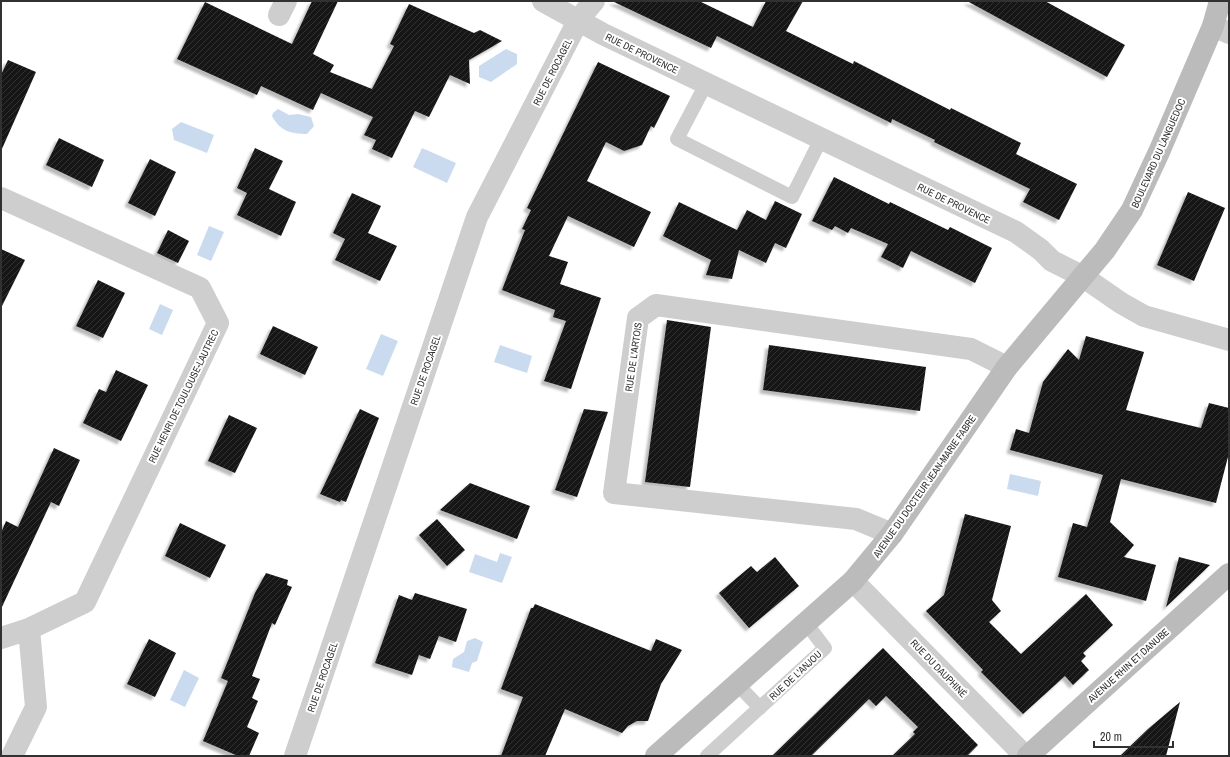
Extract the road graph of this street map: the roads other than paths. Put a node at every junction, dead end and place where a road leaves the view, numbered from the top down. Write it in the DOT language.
graph roads {
  1 [pos="543,1"];
  2 [pos="594,1"];
  3 [pos="1220,1"];
  4 [pos="579,19"];
  5 [pos="1221,30"];
  6 [pos="706,84"];
  7 [pos="821,139"];
  8 [pos="1,198"];
  9 [pos="1082,276"];
  10 [pos="1229,340"];
  11 [pos="1007,367"];
  12 [pos="892,534"];
  13 [pos="1229,574"];
  14 [pos="853,581"];
  15 [pos="806,623"];
  16 [pos="29,629"];
  17 [pos="1,638"];
  18 [pos="738,684"];
  19 [pos="760,708"];
  20 [pos="660,755"];
  21 [pos="12,756"];
  22 [pos="295,756"];
  23 [pos="708,756"];
  24 [pos="1025,756"];
  25 [pos="1028,756"];
  1 -- 4 [label="street, RUE DE PROVENCE"];
  2 -- 4 [label="street, RUE DE ROCAGEL"];
  3 -- 5 [label="street, BOULEVARD DU LANGUEDOC"];
  4 -- 6 [label="street, RUE DE PROVENCE"];
  4 -- 22 [label="street, RUE DE ROCAGEL"];
  5 -- 9 [label="street, BOULEVARD DU LANGUEDOC"];
  6 -- 7 [label="street, RUE DE PROVENCE"];
  6 -- 7 [label="lane"];
  7 -- 9 [label="street, RUE DE PROVENCE"];
  8 -- 16 [label="street, RUE HENRI DE TOULOUSE-LAUTREC"];
  9 -- 10 [label="street"];
  9 -- 11 [label="street, AVENUE DU DOCTEUR JEAN-MARIE FABRE"];
  11 -- 12 [label="street, AVENUE DU DOCTEUR JEAN-MARIE FABRE"];
  11 -- 12 [label="street, RUE DE L'ARTOIS"];
  12 -- 14 [label="street, AVENUE DU DOCTEUR JEAN-MARIE FABRE"];
  13 -- 25 [label="street, AVENUE RHIN ET DANUBE"];
  14 -- 15 [label="street, AVENUE DU DOCTEUR JEAN-MARIE FABRE"];
  14 -- 24 [label="street, RUE DU DAUPHINÉ"];
  15 -- 18 [label="street, AVENUE DU DOCTEUR JEAN-MARIE FABRE"];
  15 -- 19 [label="lane, RUE DE L'ANJOU"];
  16 -- 17 [label="street, RUE HENRI DE TOULOUSE-LAUTREC"];
  16 -- 21 [label="street"];
  18 -- 19 [label="lane, RUE DE L'ANJOU"];
  18 -- 20 [label="street, AVENUE DU DOCTEUR JEAN-MARIE FABRE"];
  19 -- 23 [label="lane, RUE DE L'ANJOU"];
}
